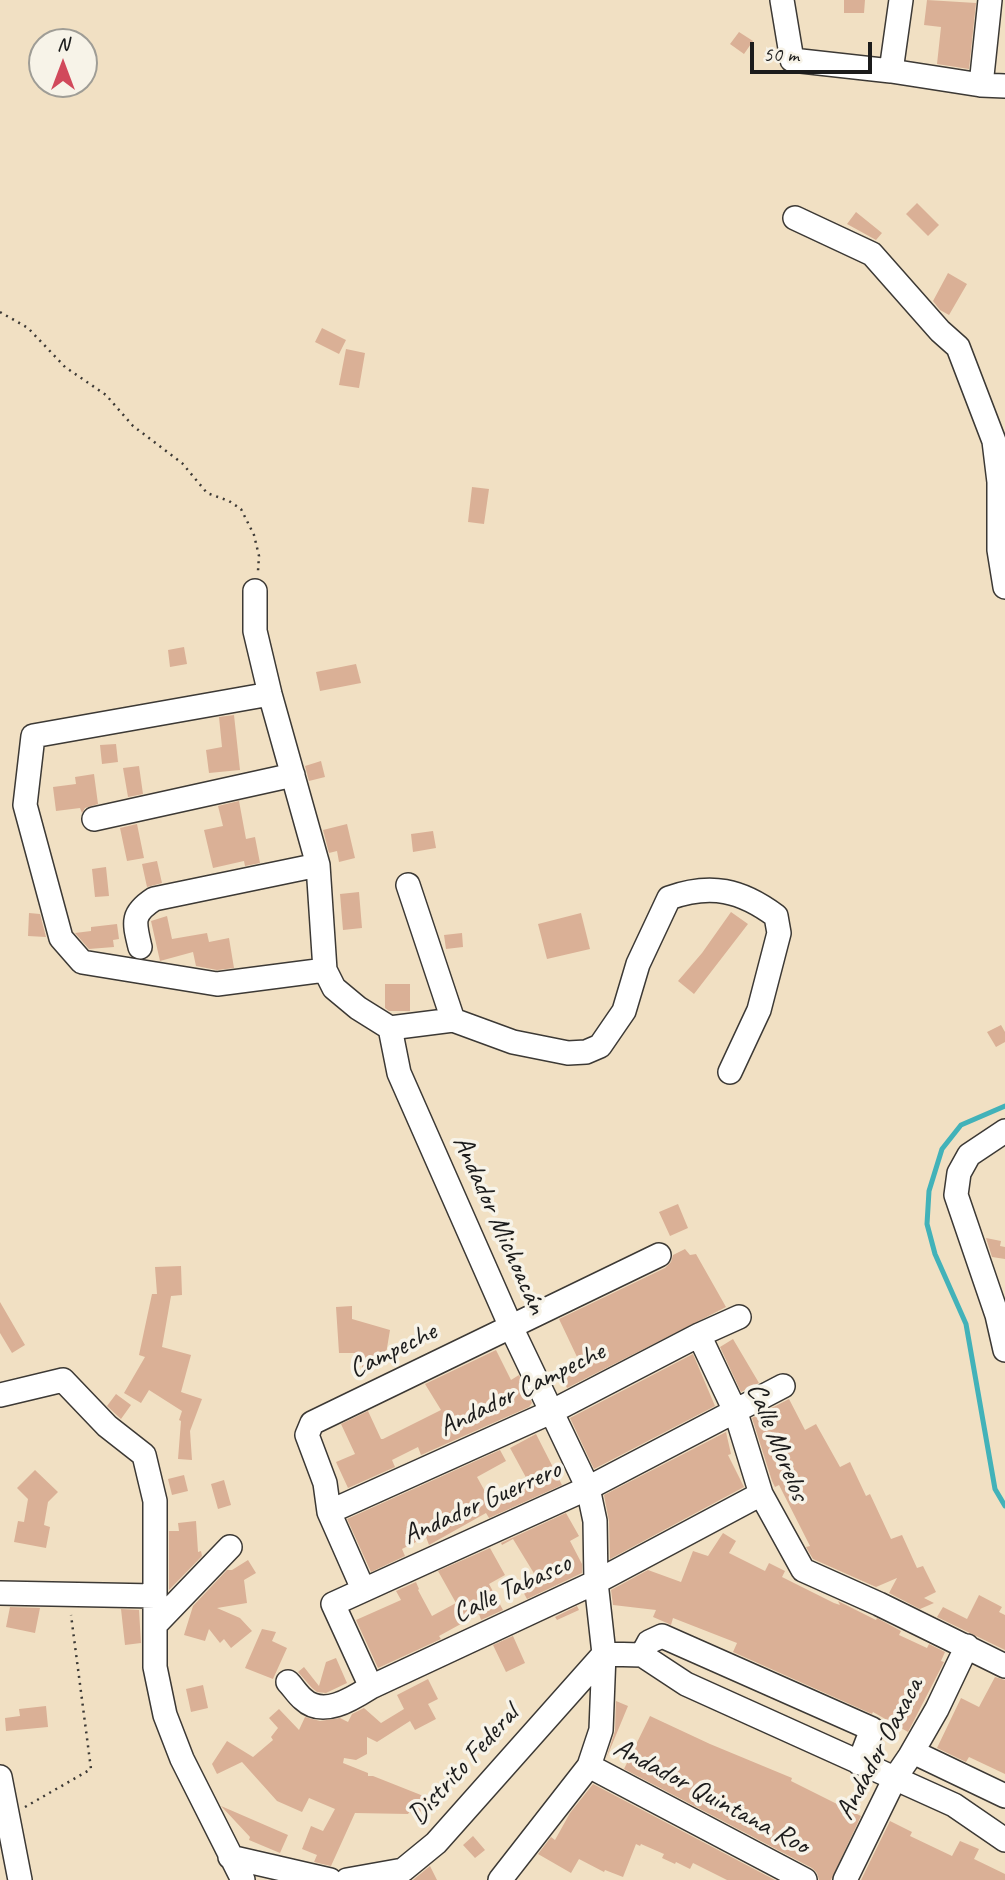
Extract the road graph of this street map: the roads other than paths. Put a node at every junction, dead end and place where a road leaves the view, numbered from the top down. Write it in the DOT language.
graph roads {
  1 [pos="782,0"];
  2 [pos="901,0"];
  3 [pos="990,0"];
  4 [pos="891,71"];
  5 [pos="981,85"];
  6 [pos="1005,86"];
  7 [pos="795,218"];
  8 [pos="1005,587"];
  9 [pos="255,591"];
  10 [pos="270,694"];
  11 [pos="293,775"];
  12 [pos="94,818"];
  13 [pos="318,865"];
  14 [pos="408,885"];
  15 [pos="140,947"];
  16 [pos="325,970"];
  17 [pos="453,1020"];
  18 [pos="390,1028"];
  19 [pos="730,1072"];
  20 [pos="1005,1131"];
  21 [pos="659,1255"];
  22 [pos="739,1317"];
  23 [pos="511,1328"];
  24 [pos="699,1335"];
  25 [pos="1005,1350"];
  26 [pos="783,1386"];
  27 [pos="1,1394"];
  28 [pos="551,1412"];
  29 [pos="736,1413"];
  30 [pos="588,1488"];
  31 [pos="761,1494"];
  32 [pos="329,1512"];
  33 [pos="230,1546"];
  34 [pos="596,1582"];
  35 [pos="363,1588"];
  36 [pos="0,1593"];
  37 [pos="155,1596"];
  38 [pos="156,1624"];
  39 [pos="967,1646"];
  40 [pos="604,1654"];
  41 [pos="642,1655"];
  42 [pos="1005,1666"];
  43 [pos="288,1682"];
  44 [pos="371,1687"];
  45 [pos="913,1752"];
  46 [pos="859,1763"];
  47 [pos="589,1766"];
  48 [pos="0,1777"];
  49 [pos="895,1778"];
  50 [pos="1005,1796"];
  51 [pos="1005,1840"];
  52 [pos="230,1857"];
  53 [pos="20,1880"];
  54 [pos="243,1880"];
  55 [pos="331,1880"];
  56 [pos="347,1880"];
  57 [pos="500,1880"];
  58 [pos="806,1880"];
  59 [pos="845,1880"];
  1 -- 4 [label="street"];
  2 -- 4 [label="street"];
  3 -- 5 [label="street"];
  4 -- 5 [label="street"];
  5 -- 6 [label="street"];
  7 -- 8 [label="street"];
  9 -- 10 [label="street"];
  10 -- 11 [label="street"];
  10 -- 16 [label="street"];
  11 -- 12 [label="street"];
  11 -- 13 [label="street"];
  13 -- 15 [label="street"];
  13 -- 16 [label="street"];
  14 -- 17 [label="street"];
  16 -- 18 [label="street"];
  17 -- 18 [label="street"];
  17 -- 19 [label="street"];
  18 -- 23 [label="street, Andador Michoacán"];
  20 -- 25 [label="street"];
  21 -- 23 [label="street, Campeche"];
  22 -- 24 [label="street, Andador Campeche"];
  23 -- 28 [label="street, Andador Michoacán"];
  23 -- 32 [label="street, Campeche"];
  24 -- 28 [label="street, Andador Campeche"];
  24 -- 29 [label="street, Calle Morelos"];
  26 -- 29 [label="street, Andador Guerrero"];
  27 -- 37 [label="street"];
  28 -- 30 [label="street, Andador Michoacán"];
  28 -- 32 [label="street, Andador Campeche"];
  29 -- 30 [label="street, Andador Guerrero"];
  29 -- 31 [label="street, Calle Morelos"];
  30 -- 34 [label="street, Andador Michoacán"];
  30 -- 35 [label="street, Andador Guerrero"];
  31 -- 34 [label="street, Calle Tabasco"];
  31 -- 39 [label="street, Calle Morelos"];
  32 -- 35 [label="street, Campeche"];
  33 -- 38 [label="street"];
  34 -- 40 [label="street, Andador Michoacán"];
  34 -- 44 [label="street, Calle Tabasco"];
  35 -- 44 [label="street, Andador Guerrero"];
  36 -- 37 [label="street"];
  37 -- 38 [label="street"];
  38 -- 52 [label="street"];
  39 -- 42 [label="street"];
  39 -- 45 [label="street, Andador Oaxaca"];
  40 -- 41 [label="street"];
  40 -- 47 [label="street, Andador Michoacán"];
  40 -- 56 [label="street, Distrito Federal"];
  41 -- 46 [label="street"];
  41 -- 46 [label="street"];
  43 -- 44 [label="street, Calle Tabasco"];
  45 -- 49 [label="street, Andador Oaxaca"];
  45 -- 50 [label="street"];
  46 -- 49 [label="street"];
  47 -- 57 [label="street, Andador Michoacán"];
  47 -- 58 [label="street, Andador Quintana Roo"];
  48 -- 53 [label="street"];
  49 -- 51 [label="street"];
  49 -- 59 [label="street, Andador Oaxaca"];
  52 -- 54 [label="street"];
  52 -- 55 [label="street"];
}
